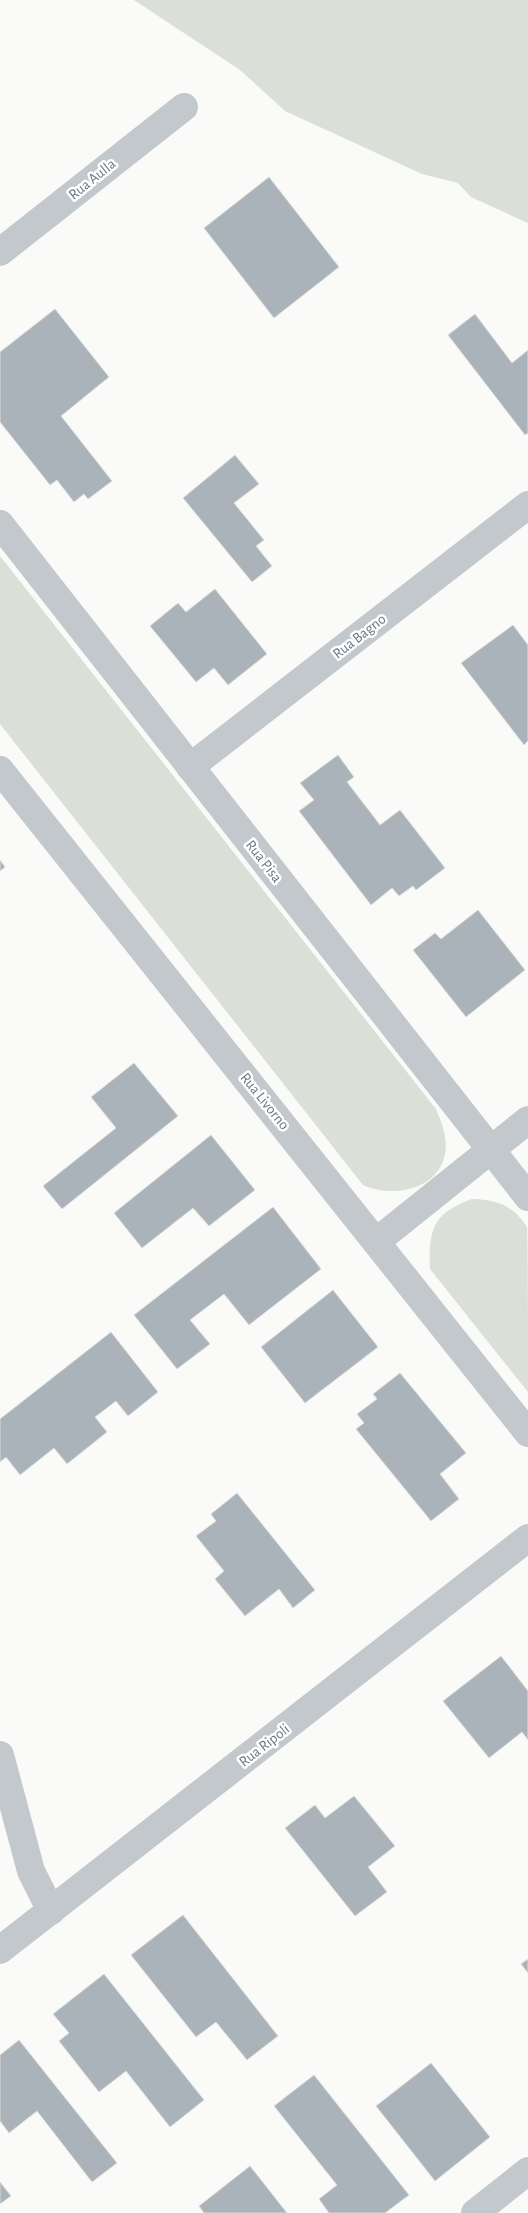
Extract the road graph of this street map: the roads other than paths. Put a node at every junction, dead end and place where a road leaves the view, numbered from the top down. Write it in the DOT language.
graph roads {
  1 [pos="184,108"];
  2 [pos="0,252"];
  3 [pos="528,506"];
  4 [pos="0,524"];
  5 [pos="190,767"];
  6 [pos="0,770"];
  7 [pos="528,1120"];
  8 [pos="491,1150"];
  9 [pos="528,1196"];
  10 [pos="377,1241"];
  11 [pos="528,1433"];
  12 [pos="528,1538"];
  13 [pos="0,1755"];
  14 [pos="51,1911"];
  15 [pos="0,1950"];
  16 [pos="528,2171"];
  17 [pos="475,2213"];
  1 -- 2 [label="street, Rua Aulla"];
  3 -- 5 [label="street, Rua Bagno"];
  4 -- 5 [label="street, Rua Pisa"];
  5 -- 8 [label="street, Rua Pisa"];
  6 -- 10 [label="street, Rua Livorno"];
  7 -- 8 [label="street"];
  8 -- 9 [label="street, Rua Pisa"];
  8 -- 10 [label="street"];
  10 -- 11 [label="street, Rua Livorno"];
  12 -- 14 [label="street, Rua Ripoli"];
  13 -- 14 [label="street"];
  14 -- 15 [label="street, Rua Ripoli"];
  16 -- 17 [label="street"];
}
